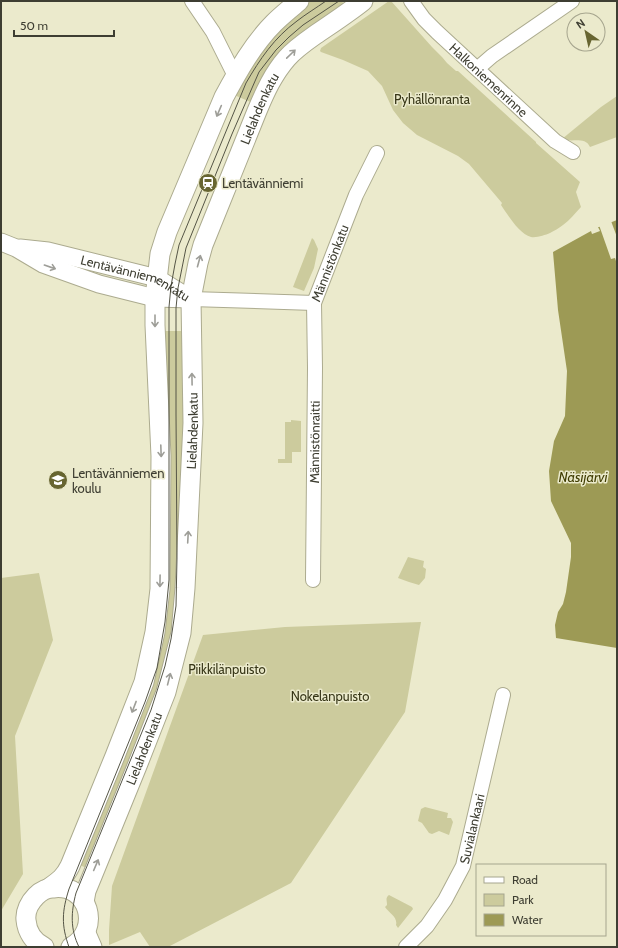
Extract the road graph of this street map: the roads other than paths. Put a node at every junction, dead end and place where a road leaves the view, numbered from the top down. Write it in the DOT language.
graph roads {
  1 [pos="192,1"];
  2 [pos="299,1"];
  3 [pos="363,1"];
  4 [pos="411,1"];
  5 [pos="572,1"];
  6 [pos="477,69"];
  7 [pos="236,76"];
  8 [pos="573,152"];
  9 [pos="377,153"];
  10 [pos="9,245"];
  11 [pos="157,278"];
  12 [pos="155,298"];
  13 [pos="191,299"];
  14 [pos="314,303"];
  15 [pos="313,580"];
  16 [pos="503,695"];
  17 [pos="49,888"];
  18 [pos="84,902"];
  19 [pos="28,939"];
  20 [pos="90,939"];
  21 [pos="44,947"];
  22 [pos="71,947"];
  23 [pos="406,947"];
  1 -- 7 [label="street"];
  2 -- 7 [label="main road, Lielahdenkatu"];
  13 -- 3 [label="main road, Lielahdenkatu, one-way"];
  4 -- 6 [label="street, Halkoniemenrinne"];
  5 -- 6 [label="street"];
  6 -- 8 [label="street, Halkoniemenrinne"];
  7 -- 11 [label="main road, Lielahdenkatu, one-way"];
  9 -- 14 [label="street, Männistönkatu"];
  10 -- 11 [label="street, Lentävänniemenkatu"];
  10 -- 12 [label="street, Lentävänniemenkatu, one-way"];
  11 -- 12 [label="main road, Lielahdenkatu"];
  11 -- 13 [label="street, Lentävänniemenkatu"];
  12 -- 13 [label="street, Lentävänniemenkatu"];
  12 -- 17 [label="main road, Lielahdenkatu, one-way"];
  13 -- 14 [label="street, Männistönkatu"];
  18 -- 13 [label="main road, Lielahdenkatu, one-way"];
  14 -- 15 [label="street, Männistönraitti"];
  16 -- 23 [label="street, Suvialankaari"];
  17 -- 18 [label="main road"];
  17 -- 19 [label="main road, Lielahdenkatu"];
  18 -- 20 [label="main road"];
  19 -- 21 [label="main road"];
  20 -- 22 [label="main road"];
}
